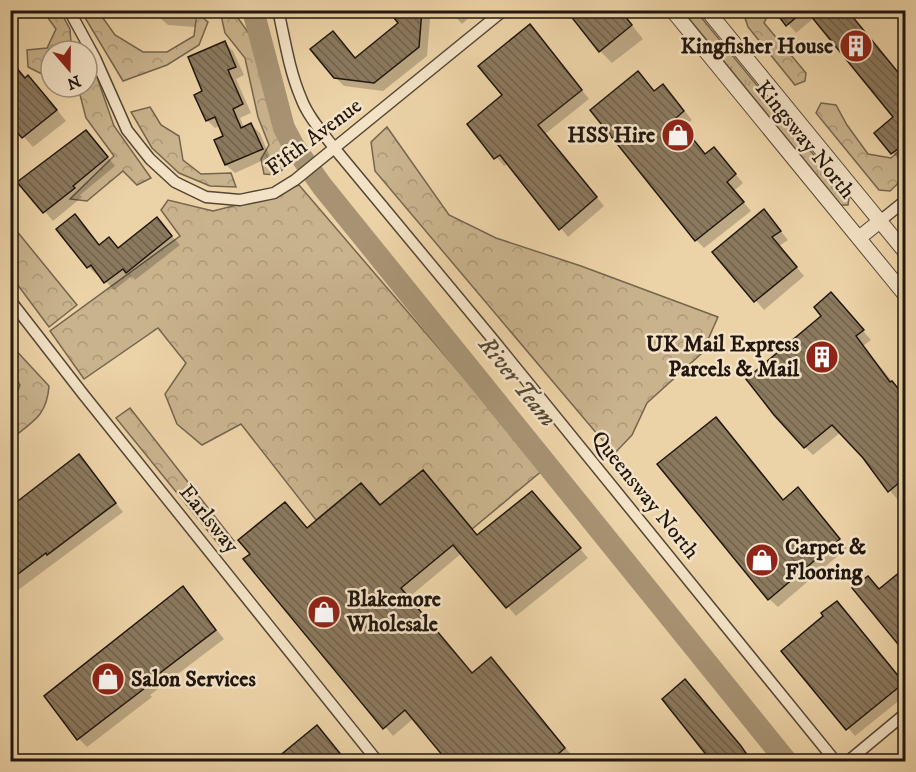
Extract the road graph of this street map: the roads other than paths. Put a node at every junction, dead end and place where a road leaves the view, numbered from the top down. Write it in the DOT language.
graph roads {
  1 [pos="69,10"];
  2 [pos="278,10"];
  3 [pos="504,10"];
  4 [pos="672,10"];
  5 [pos="707,10"];
  6 [pos="334,149"];
  7 [pos="906,200"];
  8 [pos="880,221"];
  9 [pos="859,238"];
  10 [pos="906,253"];
  11 [pos="906,296"];
  12 [pos="10,300"];
  13 [pos="906,713"];
  14 [pos="378,762"];
  15 [pos="836,762"];
  16 [pos="847,762"];
  1 -- 6 [label="street, Fifth Avenue"];
  2 -- 6 [label="street, Queensway North"];
  3 -- 6 [label="street, Fifth Avenue"];
  4 -- 9 [label="street, Kingsway North"];
  5 -- 8 [label="street, Kingsway North"];
  6 -- 15 [label="street, Queensway North"];
  7 -- 8 [label="street"];
  8 -- 9 [label="street"];
  8 -- 10 [label="street, Kingsway North"];
  9 -- 11 [label="street, Kingsway North"];
  12 -- 14 [label="street, Earlsway"];
  13 -- 16 [label="street"];
}
